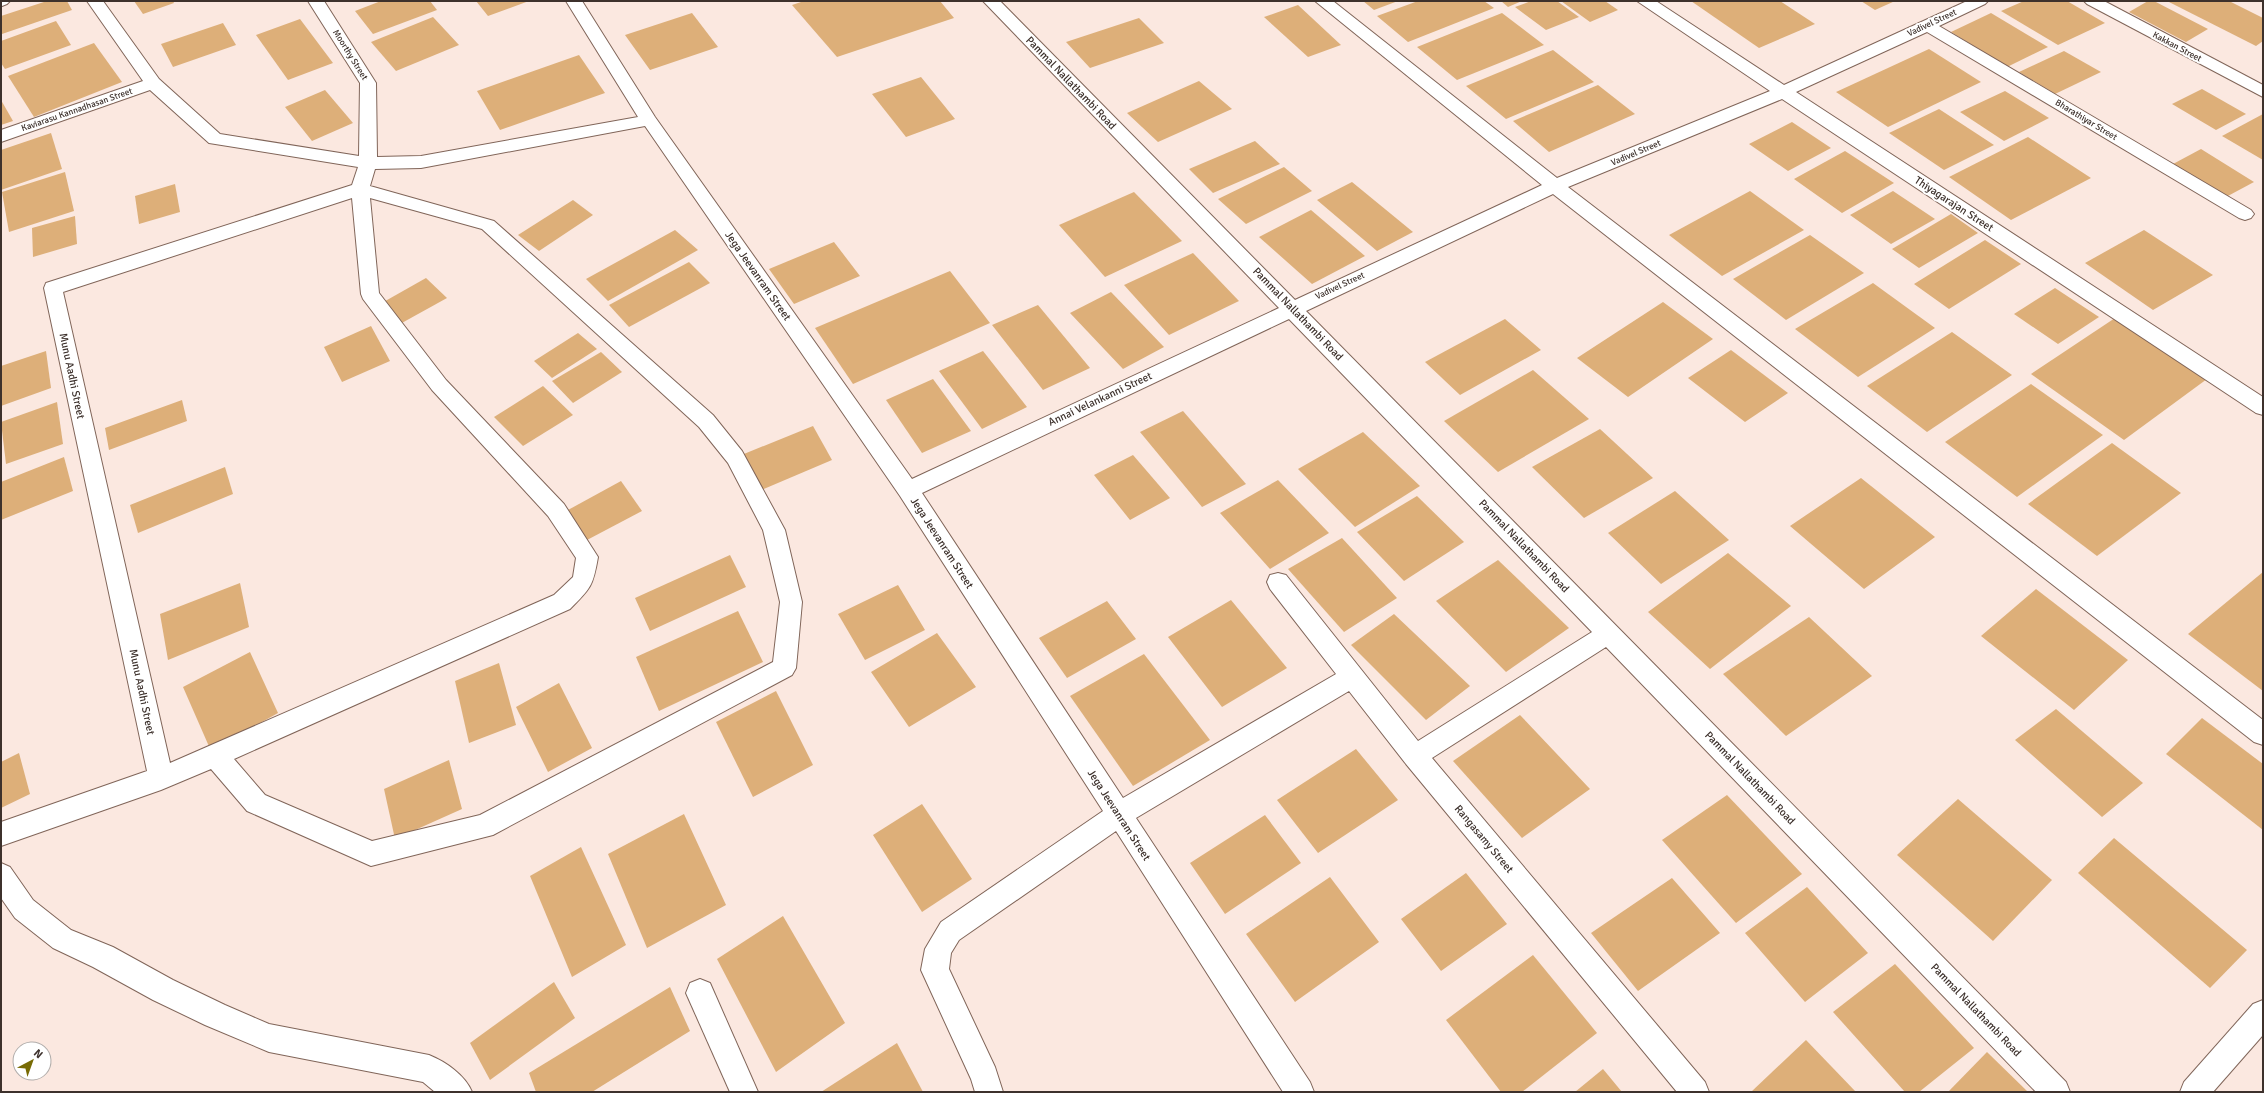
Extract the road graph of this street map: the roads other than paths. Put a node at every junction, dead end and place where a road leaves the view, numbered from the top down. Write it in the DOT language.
graph roads {
  1 [pos="95,1"];
  2 [pos="316,1"];
  3 [pos="574,1"];
  4 [pos="991,1"];
  5 [pos="1323,1"];
  6 [pos="1645,1"];
  7 [pos="1980,1"];
  8 [pos="2099,2"];
  9 [pos="1927,25"];
  10 [pos="153,83"];
  11 [pos="1783,92"];
  12 [pos="2263,92"];
  13 [pos="649,120"];
  14 [pos="1,136"];
  15 [pos="368,163"];
  16 [pos="1556,186"];
  17 [pos="360,189"];
  18 [pos="2245,214"];
  19 [pos="1293,308"];
  20 [pos="2263,407"];
  21 [pos="908,490"];
  22 [pos="1278,582"];
  23 [pos="1609,633"];
  24 [pos="1352,678"];
  25 [pos="2263,734"];
  26 [pos="216,756"];
  27 [pos="1415,756"];
  28 [pos="161,778"];
  29 [pos="1119,814"];
  30 [pos="1,834"];
  31 [pos="1,876"];
  32 [pos="700,993"];
  33 [pos="2263,1014"];
  34 [pos="458,1092"];
  35 [pos="744,1092"];
  36 [pos="989,1092"];
  37 [pos="1300,1092"];
  38 [pos="1695,1092"];
  39 [pos="2056,1092"];
  40 [pos="2194,1092"];
  1 -- 10 [label="street"];
  2 -- 15 [label="street, Moorthy Street"];
  3 -- 13 [label="street, Jega Jeevanram Street"];
  4 -- 19 [label="street, Pammal Nallathambi Road"];
  5 -- 16 [label="street"];
  6 -- 11 [label="street, Thiyagarajan Street"];
  7 -- 9 [label="street, Vadivel Street"];
  8 -- 12 [label="street, Kakkan Street"];
  9 -- 11 [label="street, Vadivel Street"];
  9 -- 18 [label="street, Bharathiyar Street"];
  10 -- 14 [label="street, Kaviarasu Kannadhasan Street"];
  10 -- 15 [label="street"];
  11 -- 16 [label="street, Vadivel Street"];
  11 -- 20 [label="street, Thiyagarajan Street"];
  13 -- 15 [label="street"];
  13 -- 21 [label="street, Jega Jeevanram Street"];
  15 -- 17 [label="street, Moorthy Street"];
  16 -- 19 [label="street, Vadivel Street"];
  16 -- 25 [label="street"];
  17 -- 26 [label="street"];
  17 -- 26 [label="street"];
  17 -- 28 [label="street, Munu Aadhi Street"];
  19 -- 21 [label="street, Annai Velankanni Street"];
  19 -- 23 [label="street, Pammal Nallathambi Road"];
  21 -- 29 [label="street, Jega Jeevanram Street"];
  22 -- 24 [label="street, Rangasamy Street"];
  23 -- 27 [label="street"];
  23 -- 39 [label="street, Pammal Nallathambi Road"];
  24 -- 27 [label="street, Rangasamy Street"];
  24 -- 29 [label="street"];
  26 -- 28 [label="street"];
  27 -- 38 [label="street, Rangasamy Street"];
  28 -- 30 [label="street"];
  29 -- 36 [label="street"];
  29 -- 37 [label="street, Jega Jeevanram Street"];
  31 -- 34 [label="street"];
  32 -- 35 [label="street"];
  33 -- 40 [label="street"];
}
